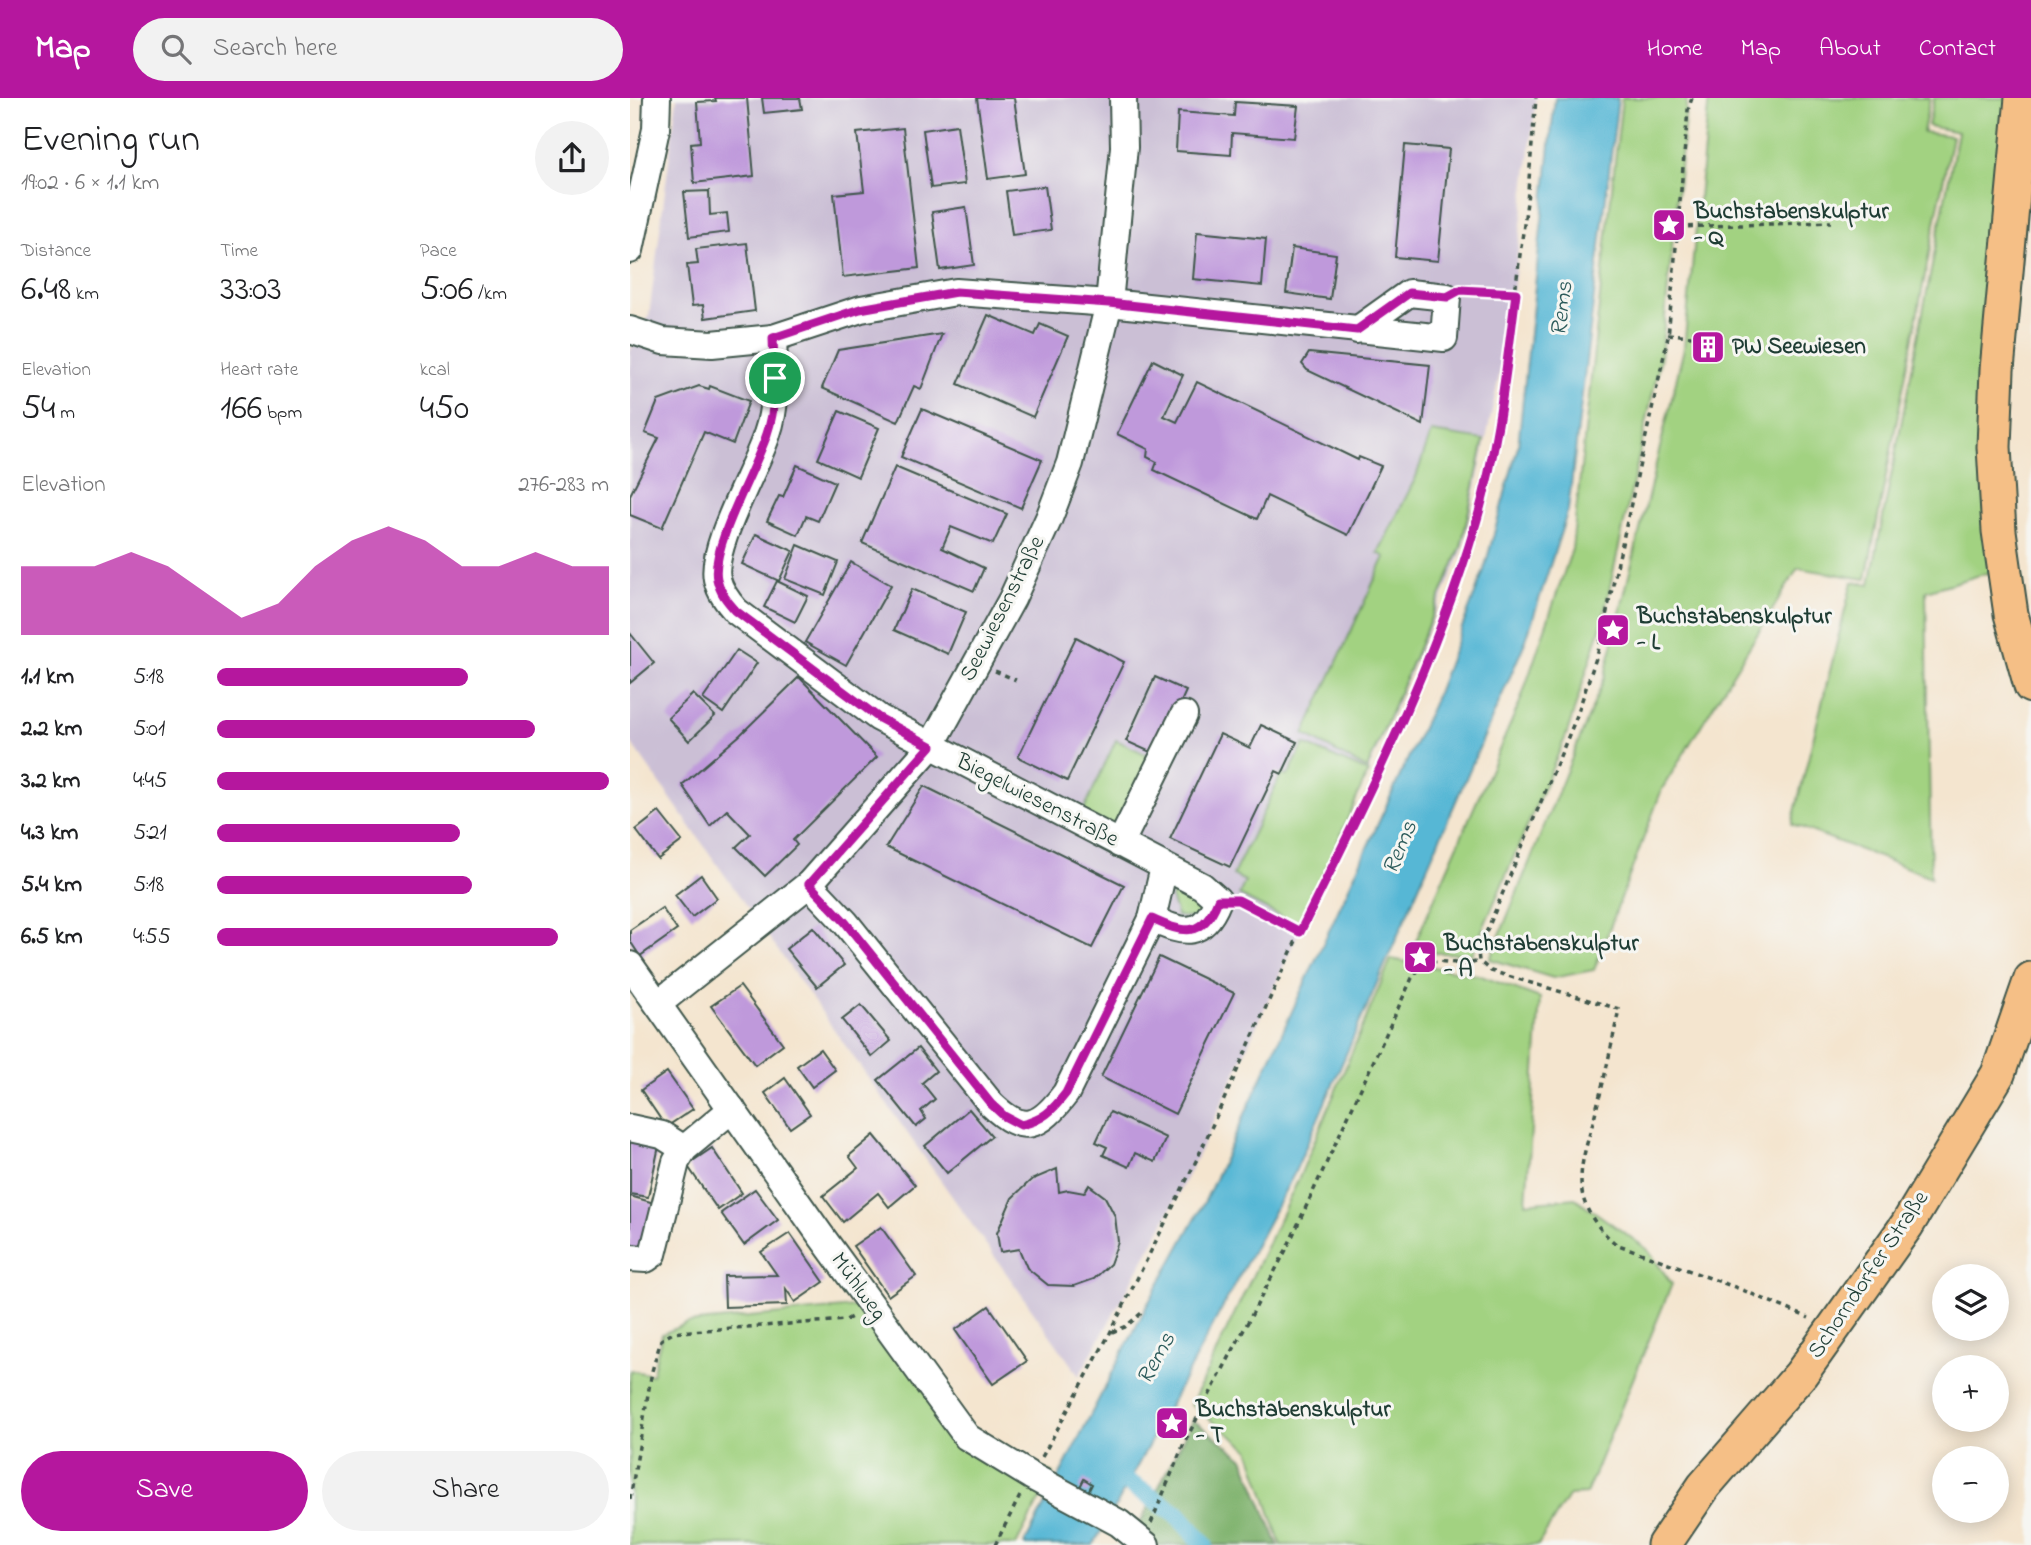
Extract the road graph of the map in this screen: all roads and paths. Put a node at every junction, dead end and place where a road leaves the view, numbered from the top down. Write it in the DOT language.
graph roads {
  1 [pos="657,98"];
  2 [pos="1123,98"];
  3 [pos="1536,98"];
  4 [pos="1692,98"];
  5 [pos="2022,98"];
  6 [pos="1831,222"];
  7 [pos="1678,227"];
  8 [pos="630,250"];
  9 [pos="1516,293"];
  10 [pos="1447,297"];
  11 [pos="1109,303"];
  12 [pos="630,330"];
  13 [pos="1357,330"];
  14 [pos="1668,334"];
  15 [pos="773,338"];
  16 [pos="1715,338"];
  17 [pos="2031,686"];
  18 [pos="1184,715"];
  19 [pos="931,746"];
  20 [pos="1120,844"];
  21 [pos="1164,867"];
  22 [pos="809,884"];
  23 [pos="1218,900"];
  24 [pos="1152,919"];
  25 [pos="1300,932"];
  26 [pos="1479,961"];
  27 [pos="630,965"];
  28 [pos="2031,979"];
  29 [pos="659,1003"];
  30 [pos="732,1109"];
  31 [pos="630,1128"];
  32 [pos="684,1149"];
  33 [pos="630,1258"];
  34 [pos="872,1306"];
  35 [pos="1144,1311"];
  36 [pos="1834,1328"];
  37 [pos="1111,1333"];
  38 [pos="1040,1481"];
  39 [pos="630,1499"];
  40 [pos="1146,1539"];
  41 [pos="995,1545"];
  42 [pos="1664,1545"];
  1 -- 8 [label="street"];
  2 -- 11 [label="street, Seewiesenstraße"];
  3 -- 9 [label="path"];
  4 -- 7 [label="path"];
  5 -- 17 [label="main road"];
  6 -- 7 [label="path"];
  7 -- 14 [label="path"];
  9 -- 10 [label="path"];
  9 -- 25 [label="path"];
  10 -- 13 [label="street"];
  10 -- 13 [label="street"];
  11 -- 13 [label="street"];
  11 -- 15 [label="street"];
  11 -- 19 [label="street, Seewiesenstraße"];
  12 -- 15 [label="street"];
  14 -- 16 [label="path"];
  14 -- 26 [label="path"];
  15 -- 19 [label="street, Biegelwiesenstraße"];
  18 -- 20 [label="street"];
  19 -- 20 [label="street, Biegelwiesenstraße"];
  19 -- 22 [label="street, Seewiesenstraße"];
  20 -- 21 [label="street, Biegelwiesenstraße"];
  21 -- 23 [label="street, Biegelwiesenstraße"];
  21 -- 24 [label="street"];
  22 -- 24 [label="street"];
  22 -- 29 [label="street, Seewiesenstraße"];
  23 -- 24 [label="street"];
  23 -- 25 [label="path"];
  25 -- 37 [label="path"];
  26 -- 36 [label="path"];
  26 -- 40 [label="path"];
  27 -- 29 [label="street, Mühlweg"];
  28 -- 36 [label="main road, Schorndorfer Straße"];
  29 -- 30 [label="street, Mühlweg"];
  30 -- 32 [label="street"];
  30 -- 34 [label="street, Mühlweg"];
  31 -- 32 [label="street"];
  32 -- 33 [label="street"];
  34 -- 38 [label="street, Mühlweg"];
  34 -- 39 [label="path"];
  35 -- 37 [label="path"];
  36 -- 42 [label="main road, Schorndorfer Straße"];
  37 -- 38 [label="path"];
  38 -- 40 [label="street, Mühlweg"];
  38 -- 41 [label="path"];
}
